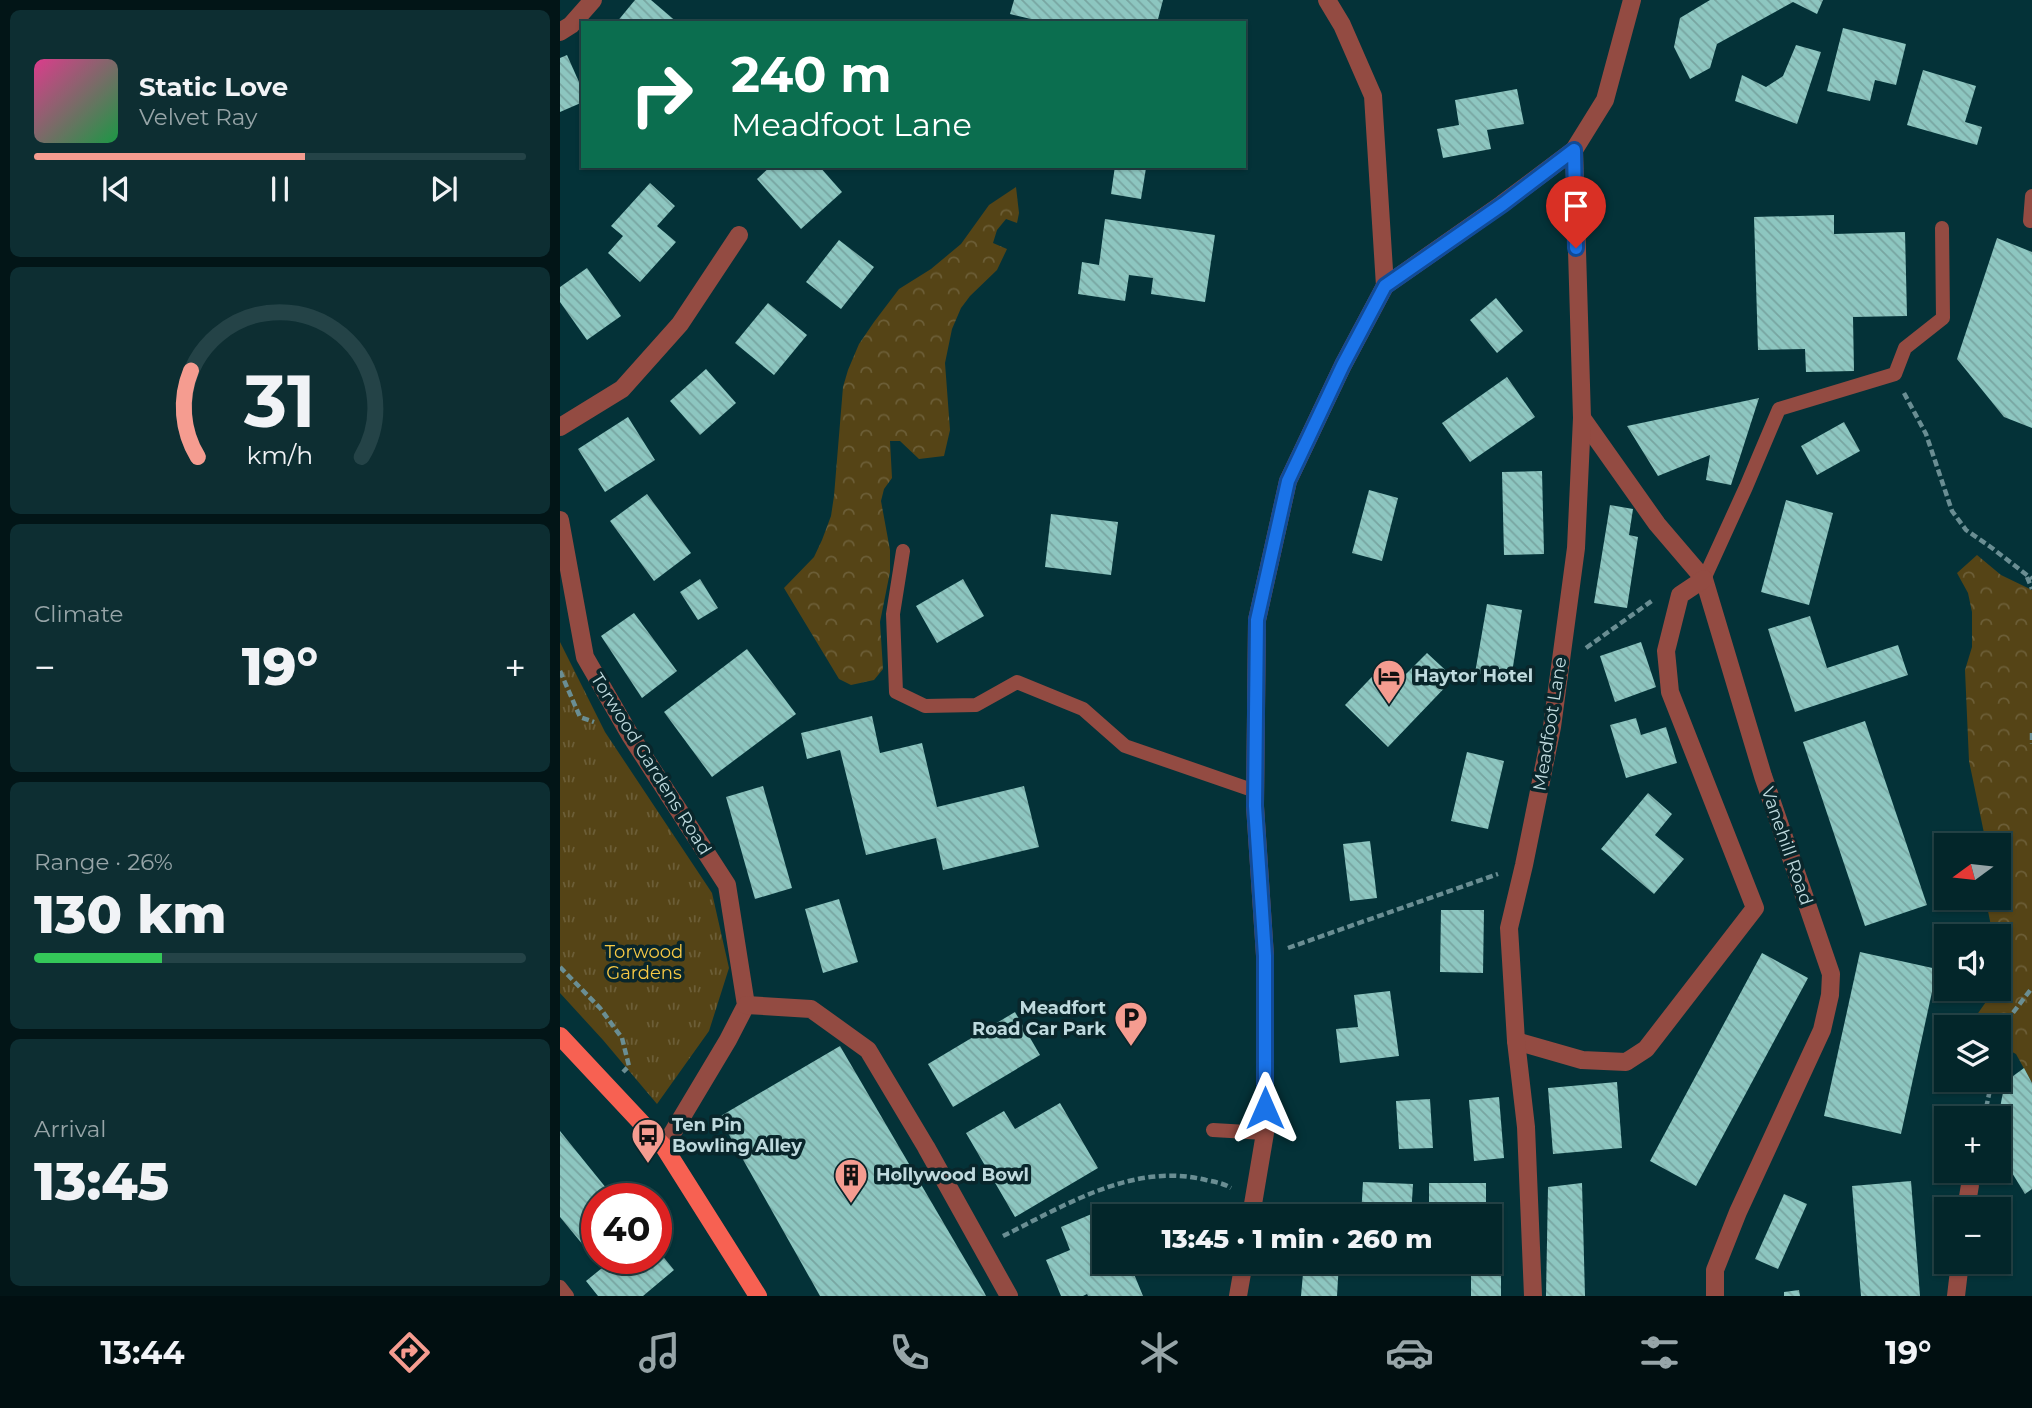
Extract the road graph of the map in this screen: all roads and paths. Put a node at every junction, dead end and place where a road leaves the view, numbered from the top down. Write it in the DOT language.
graph roads {
  1 [pos="593,0"];
  2 [pos="1327,0"];
  3 [pos="1632,0"];
  4 [pos="560,32"];
  5 [pos="1574,150"];
  6 [pos="2032,196"];
  7 [pos="2030,222"];
  8 [pos="1942,228"];
  9 [pos="739,235"];
  10 [pos="1385,286"];
  11 [pos="1895,374"];
  12 [pos="1582,418"];
  13 [pos="560,427"];
  14 [pos="560,520"];
  15 [pos="903,551"];
  16 [pos="2029,578"];
  17 [pos="1703,579"];
  18 [pos="2032,589"];
  19 [pos="1626,620"];
  20 [pos="1560,667"];
  21 [pos="2032,733"];
  22 [pos="2032,744"];
  23 [pos="1255,791"];
  24 [pos="1524,865"];
  25 [pos="1265,956"];
  26 [pos="560,967"];
  27 [pos="2032,988"];
  28 [pos="746,1005"];
  29 [pos="2011,1015"];
  30 [pos="560,1036"];
  31 [pos="1516,1041"];
  32 [pos="609,1089"];
  33 [pos="1213,1130"];
  34 [pos="1265,1133"];
  35 [pos="664,1147"];
  36 [pos="1225,1184"];
  37 [pos="1969,1185"];
  38 [pos="1968,1197"];
  39 [pos="1253,1204"];
  40 [pos="982,1247"];
  41 [pos="1242,1274"];
  42 [pos="1959,1274"];
  43 [pos="560,1287"];
  44 [pos="754,1295"];
  45 [pos="567,1296"];
  46 [pos="1009,1296"];
  47 [pos="1238,1296"];
  48 [pos="1533,1296"];
  49 [pos="1715,1296"];
  50 [pos="1956,1296"];
  1 -- 4 [label="street"];
  2 -- 10 [label="street"];
  3 -- 5 [label="street"];
  5 -- 10 [label="street"];
  5 -- 12 [label="street, Meadfoot Lane"];
  6 -- 7 [label="lane"];
  8 -- 11 [label="lane"];
  9 -- 13 [label="street"];
  10 -- 23 [label="street"];
  11 -- 16 [label="path"];
  11 -- 17 [label="lane"];
  12 -- 17 [label="street, Vanehill Road"];
  12 -- 20 [label="street, Meadfoot Lane"];
  14 -- 28 [label="street, Torwood Gardens Road"];
  15 -- 23 [label="lane"];
  16 -- 18 [label="path"];
  17 -- 31 [label="street"];
  17 -- 49 [label="street, Vanehill Road"];
  19 -- 20 [label="path"];
  20 -- 24 [label="street, Meadfoot Lane"];
  21 -- 22 [label="path"];
  23 -- 25 [label="street"];
  24 -- 25 [label="path"];
  24 -- 31 [label="street, Meadfoot Lane"];
  25 -- 34 [label="street"];
  26 -- 32 [label="path"];
  27 -- 29 [label="path"];
  28 -- 35 [label="street"];
  28 -- 40 [label="street"];
  30 -- 32 [label="main road"];
  31 -- 48 [label="street, Meadfoot Lane"];
  32 -- 35 [label="main road"];
  33 -- 34 [label="lane"];
  34 -- 39 [label="street"];
  35 -- 44 [label="main road"];
  36 -- 40 [label="path"];
  37 -- 38 [label="street"];
  40 -- 46 [label="street"];
  41 -- 47 [label="street"];
  42 -- 50 [label="street"];
  43 -- 45 [label="lane"];
}
